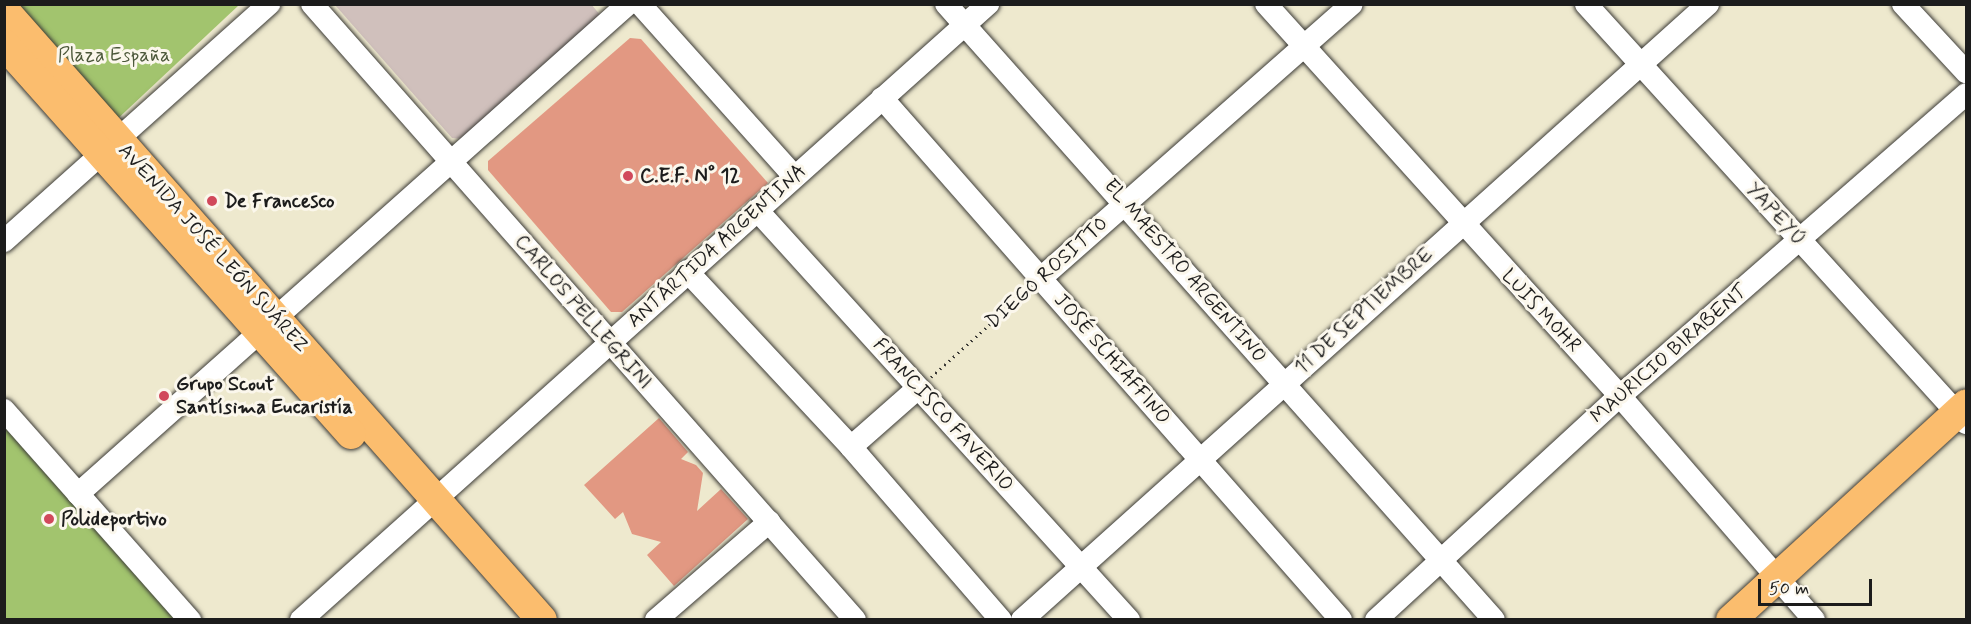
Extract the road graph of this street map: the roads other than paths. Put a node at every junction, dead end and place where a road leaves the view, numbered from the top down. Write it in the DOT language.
graph roads {
  1 [pos="269,4"];
  2 [pos="312,4"];
  3 [pos="628,4"];
  4 [pos="640,4"];
  5 [pos="946,4"];
  6 [pos="988,4"];
  7 [pos="1266,4"];
  8 [pos="1352,4"];
  9 [pos="1586,4"];
  10 [pos="1708,4"];
  11 [pos="1903,4"];
  12 [pos="4,10"];
  13 [pos="964,25"];
  14 [pos="4,44"];
  15 [pos="1305,48"];
  16 [pos="1640,65"];
  17 [pos="1966,72"];
  18 [pos="1966,94"];
  19 [pos="882,98"];
  20 [pos="110,148"];
  21 [pos="451,162"];
  22 [pos="794,176"];
  23 [pos="1126,203"];
  24 [pos="757,210"];
  25 [pos="1461,225"];
  26 [pos="1800,240"];
  27 [pos="4,242"];
  28 [pos="687,271"];
  29 [pos="1041,278"];
  30 [pos="269,327"];
  31 [pos="609,343"];
  32 [pos="1283,383"];
  33 [pos="918,388"];
  34 [pos="1620,396"];
  35 [pos="4,411"];
  36 [pos="1964,418"];
  37 [pos="851,447"];
  38 [pos="1200,459"];
  39 [pos="78,494"];
  40 [pos="429,508"];
  41 [pos="769,522"];
  42 [pos="1441,561"];
  43 [pos="1081,567"];
  44 [pos="1783,584"];
  45 [pos="190,620"];
  46 [pos="301,620"];
  47 [pos="514,620"];
  48 [pos="542,620"];
  49 [pos="656,620"];
  50 [pos="855,620"];
  51 [pos="1001,620"];
  52 [pos="1023,620"];
  53 [pos="1129,620"];
  54 [pos="1341,620"];
  55 [pos="1376,620"];
  56 [pos="1494,620"];
  57 [pos="1731,620"];
  58 [pos="1756,620"];
  59 [pos="1814,620"];
  1 -- 20 [label="street"];
  2 -- 21 [label="street, CARLOS PELLEGRINI"];
  3 -- 21 [label="street"];
  4 -- 22 [label="street"];
  5 -- 13 [label="street, EL MAESTRO ARGENTINO"];
  6 -- 13 [label="street, ANTÁRTIDA ARGENTINA"];
  7 -- 15 [label="street, LUIS MOHR"];
  8 -- 15 [label="street, DIEGO ROSITTO"];
  9 -- 16 [label="street, YAPEYÚ"];
  10 -- 16 [label="street, 11 DE SEPTIEMBRE"];
  11 -- 17 [label="street"];
  12 -- 20 [label="main road, AVENIDA JOSÉ LEÓN SUÁREZ"];
  13 -- 19 [label="street, ANTÁRTIDA ARGENTINA"];
  13 -- 23 [label="street, EL MAESTRO ARGENTINO"];
  14 -- 20 [label="main road, AVENIDA JOSÉ LEÓN SUÁREZ"];
  15 -- 23 [label="street, DIEGO ROSITTO"];
  15 -- 25 [label="street, LUIS MOHR"];
  16 -- 25 [label="street, 11 DE SEPTIEMBRE"];
  16 -- 26 [label="street, YAPEYÚ"];
  18 -- 26 [label="street, MAURICIO BIRABENT"];
  19 -- 22 [label="street, ANTÁRTIDA ARGENTINA"];
  19 -- 29 [label="street, JOSÉ SCHIAFFINO"];
  20 -- 27 [label="street"];
  20 -- 30 [label="main road, AVENIDA JOSÉ LEÓN SUÁREZ"];
  21 -- 30 [label="street"];
  21 -- 31 [label="street, CARLOS PELLEGRINI"];
  22 -- 24 [label="street, ANTÁRTIDA ARGENTINA"];
  23 -- 29 [label="street, DIEGO ROSITTO"];
  23 -- 32 [label="street, EL MAESTRO ARGENTINO"];
  24 -- 28 [label="street, ANTÁRTIDA ARGENTINA"];
  24 -- 33 [label="street, FRANCISCO FAVERIO"];
  25 -- 32 [label="street, 11 DE SEPTIEMBRE"];
  25 -- 34 [label="street, LUIS MOHR"];
  26 -- 34 [label="street, MAURICIO BIRABENT"];
  26 -- 36 [label="street, YAPEYÚ"];
  28 -- 31 [label="street, ANTÁRTIDA ARGENTINA"];
  28 -- 37 [label="street"];
  29 -- 38 [label="street, JOSÉ SCHIAFFINO"];
  30 -- 39 [label="street"];
  30 -- 40 [label="main road, AVENIDA JOSÉ LEÓN SUÁREZ"];
  31 -- 40 [label="street, ANTÁRTIDA ARGENTINA"];
  31 -- 41 [label="street, CARLOS PELLEGRINI"];
  32 -- 38 [label="street, 11 DE SEPTIEMBRE"];
  32 -- 42 [label="street, EL MAESTRO ARGENTINO"];
  33 -- 37 [label="street"];
  33 -- 43 [label="street, FRANCISCO FAVERIO"];
  34 -- 42 [label="street, MAURICIO BIRABENT"];
  34 -- 44 [label="street, LUIS MOHR"];
  35 -- 39 [label="street"];
  36 -- 44 [label="main road"];
  37 -- 51 [label="street"];
  38 -- 43 [label="street, 11 DE SEPTIEMBRE"];
  38 -- 54 [label="street, JOSÉ SCHIAFFINO"];
  39 -- 45 [label="street"];
  40 -- 46 [label="street, ANTÁRTIDA ARGENTINA"];
  40 -- 47 [label="main road, AVENIDA JOSÉ LEÓN SUÁREZ"];
  40 -- 48 [label="main road, AVENIDA JOSÉ LEÓN SUÁREZ"];
  41 -- 49 [label="street"];
  41 -- 50 [label="street, CARLOS PELLEGRINI"];
  42 -- 55 [label="street, MAURICIO BIRABENT"];
  42 -- 56 [label="street, EL MAESTRO ARGENTINO"];
  43 -- 52 [label="street, 11 DE SEPTIEMBRE"];
  43 -- 53 [label="street, FRANCISCO FAVERIO"];
  44 -- 57 [label="main road"];
  44 -- 58 [label="main road"];
  44 -- 59 [label="street, LUIS MOHR"];
}
